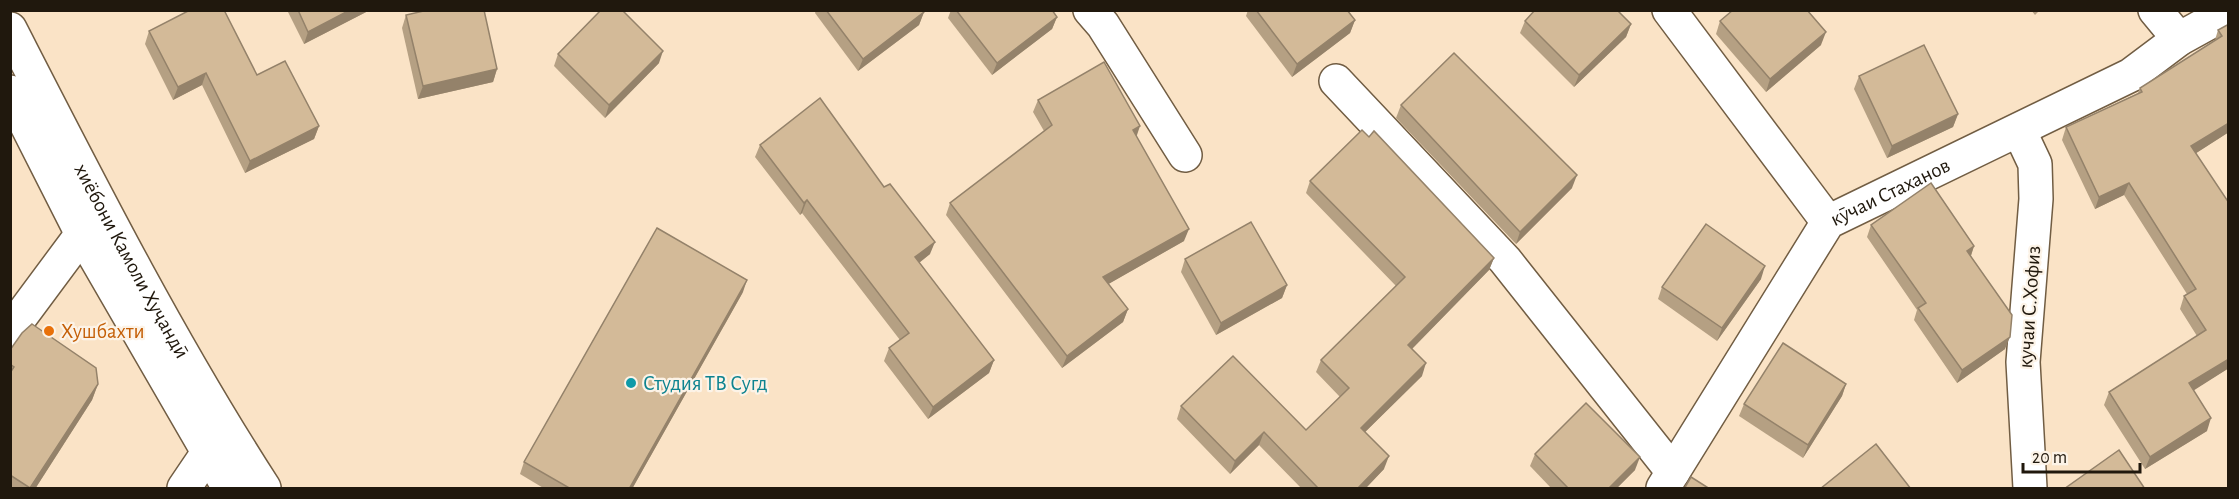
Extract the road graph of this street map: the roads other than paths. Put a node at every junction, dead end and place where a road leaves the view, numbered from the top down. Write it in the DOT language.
graph roads {
  1 [pos="1090,10"];
  2 [pos="1669,10"];
  3 [pos="2155,10"];
  4 [pos="2229,12"];
  5 [pos="10,29"];
  6 [pos="2179,39"];
  7 [pos="1336,81"];
  8 [pos="10,92"];
  9 [pos="2019,129"];
  10 [pos="1185,155"];
  11 [pos="1828,222"];
  12 [pos="82,234"];
  13 [pos="10,331"];
  14 [pos="207,454"];
  15 [pos="1668,480"];
  16 [pos="184,489"];
  17 [pos="229,489"];
  18 [pos="264,489"];
  19 [pos="2030,489"];
  1 -- 10 [label="street"];
  2 -- 11 [label="street"];
  3 -- 6 [label="street"];
  4 -- 6 [label="street, кӯчаи Стаханов"];
  5 -- 18 [label="street, хиёбони Камоли Хуҷандӣ"];
  6 -- 9 [label="street, кӯчаи Стаханов"];
  7 -- 15 [label="street"];
  8 -- 12 [label="street, хиёбони Камоли Хуҷандӣ"];
  9 -- 11 [label="street, кӯчаи Стаханов"];
  9 -- 19 [label="street, кучаи С.Хофиз"];
  11 -- 15 [label="street, кӯчаи Стаханов"];
  12 -- 13 [label="street"];
  12 -- 14 [label="street, хиёбони Камоли Хуҷандӣ"];
  14 -- 16 [label="street"];
  14 -- 17 [label="street, хиёбони Камоли Хуҷандӣ"];
}
